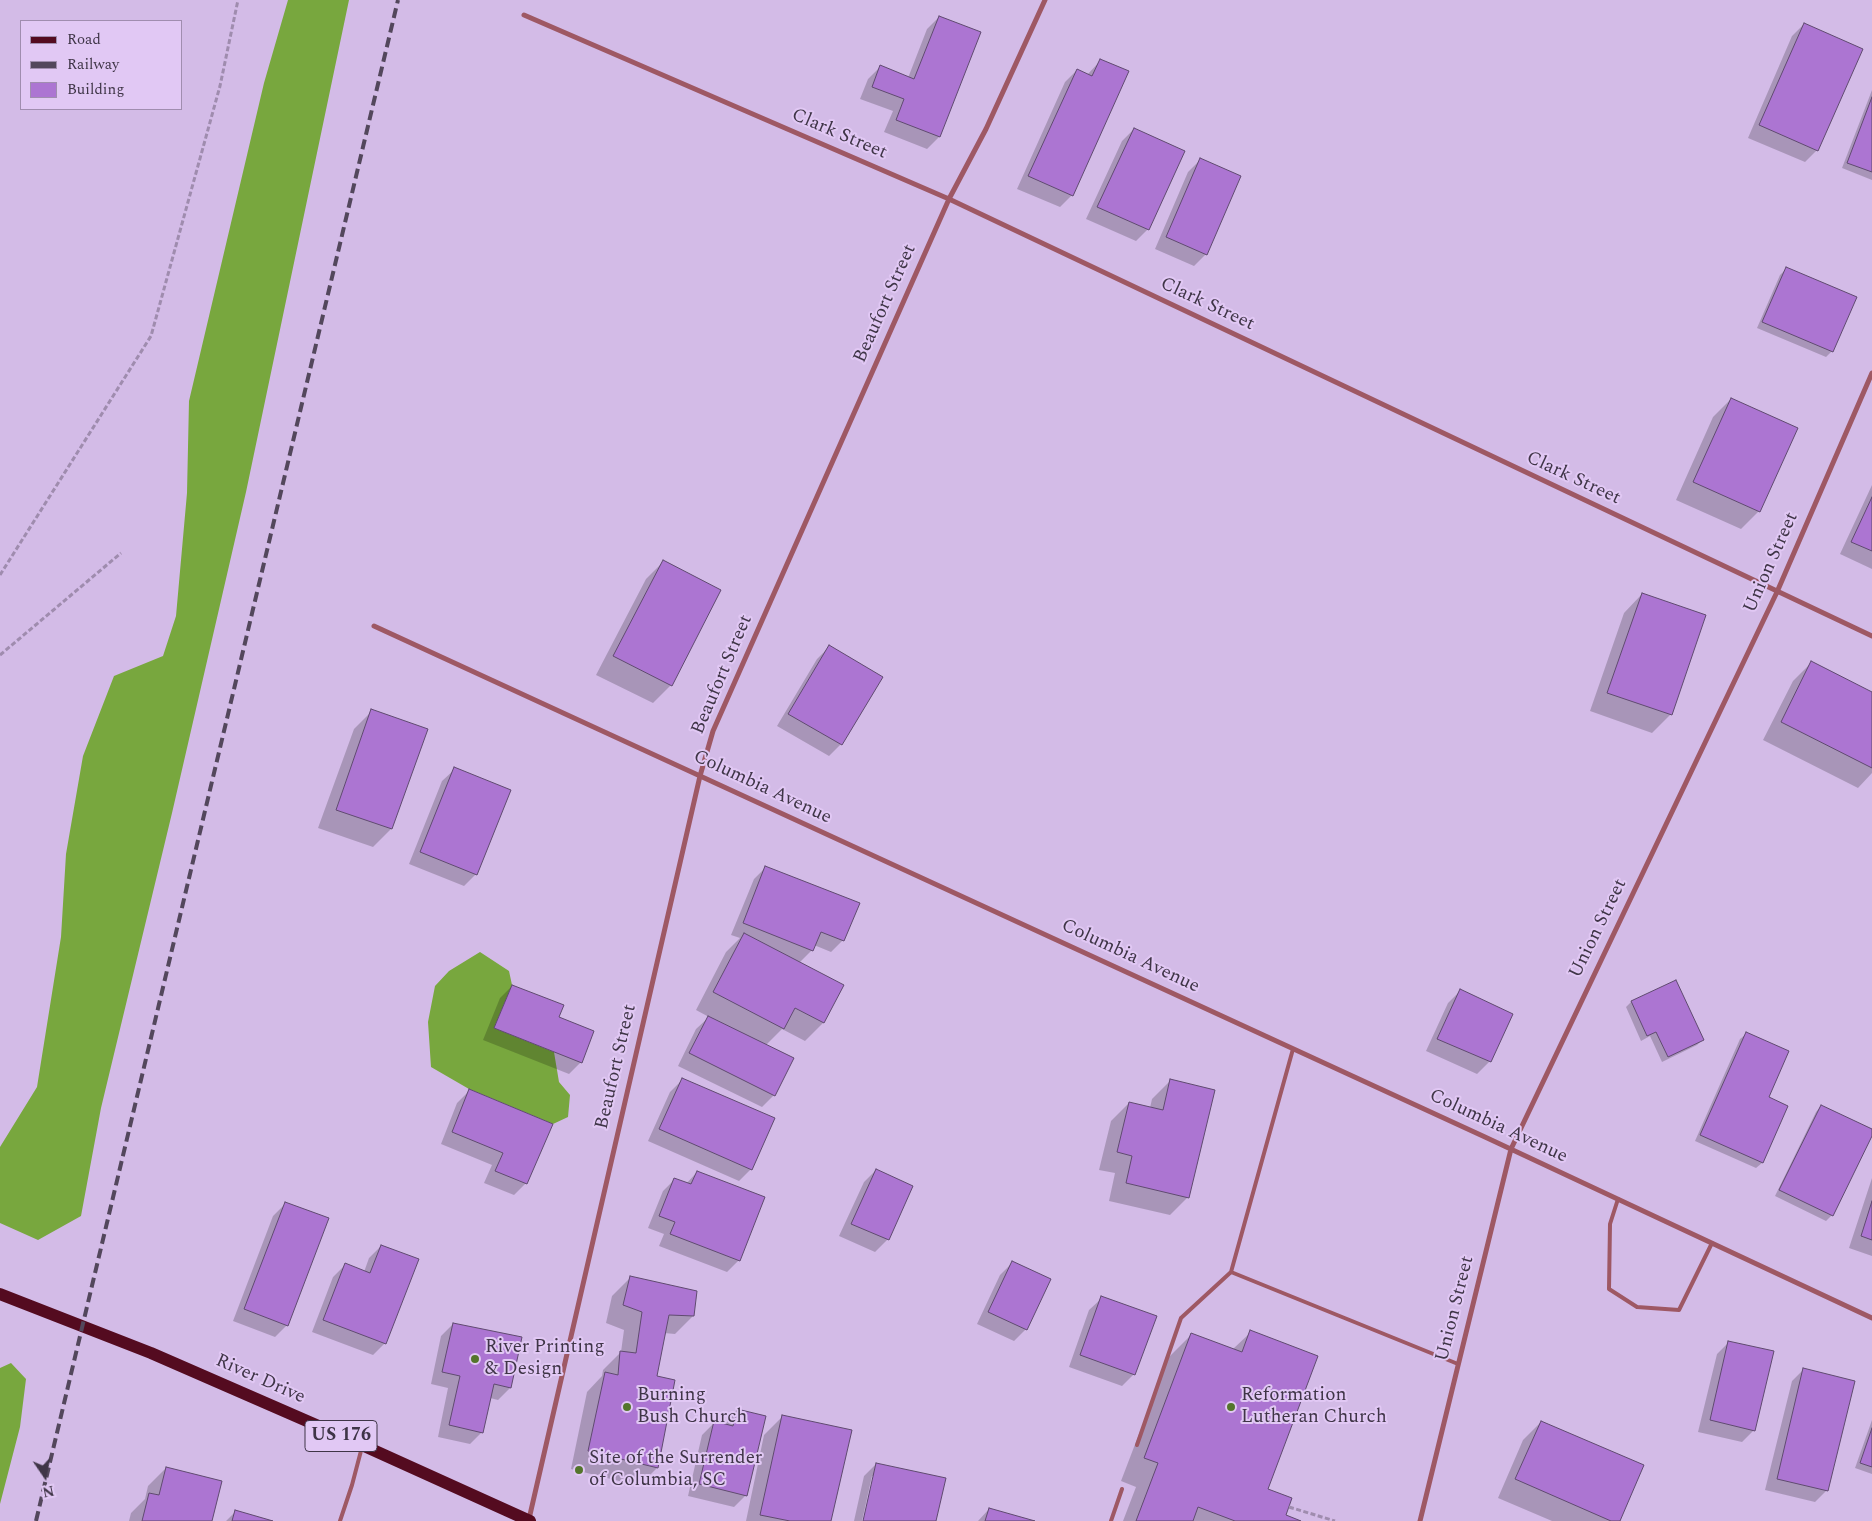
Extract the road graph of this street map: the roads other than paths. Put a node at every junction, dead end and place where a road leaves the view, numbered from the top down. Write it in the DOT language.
graph roads {
  1 [pos="1045,0"];
  2 [pos="524,15"];
  3 [pos="949,199"];
  4 [pos="1872,373"];
  5 [pos="1777,592"];
  6 [pos="374,626"];
  7 [pos="1872,636"];
  8 [pos="700,776"];
  9 [pos="1293,1049"];
  10 [pos="1510,1149"];
  11 [pos="1618,1199"];
  12 [pos="1712,1243"];
  13 [pos="1231,1272"];
  14 [pos="0,1294"];
  15 [pos="1872,1318"];
  16 [pos="1458,1364"];
  17 [pos="362,1445"];
  18 [pos="1136,1445"];
  19 [pos="1122,1489"];
  20 [pos="340,1521"];
  21 [pos="529,1521"];
  22 [pos="1111,1521"];
  23 [pos="1420,1521"];
  1 -- 3 [label="street, Beaufort Street"];
  2 -- 3 [label="street, Clark Street"];
  3 -- 5 [label="street, Clark Street"];
  3 -- 8 [label="street, Beaufort Street"];
  4 -- 5 [label="street, Union Street"];
  5 -- 7 [label="street, Clark Street"];
  5 -- 10 [label="street, Union Street"];
  6 -- 8 [label="street, Columbia Avenue"];
  8 -- 9 [label="street, Columbia Avenue"];
  8 -- 21 [label="street, Beaufort Street"];
  9 -- 10 [label="street, Columbia Avenue"];
  9 -- 13 [label="lane"];
  10 -- 11 [label="street, Columbia Avenue"];
  10 -- 16 [label="street, Union Street"];
  11 -- 12 [label="street, Columbia Avenue"];
  11 -- 12 [label="lane"];
  12 -- 15 [label="street, Columbia Avenue"];
  13 -- 16 [label="lane"];
  13 -- 18 [label="lane"];
  14 -- 17 [label="main road, River Drive / US 176"];
  16 -- 23 [label="street, Union Street"];
  17 -- 20 [label="lane"];
  17 -- 21 [label="main road, River Drive / US 176"];
  19 -- 22 [label="lane"];
}
